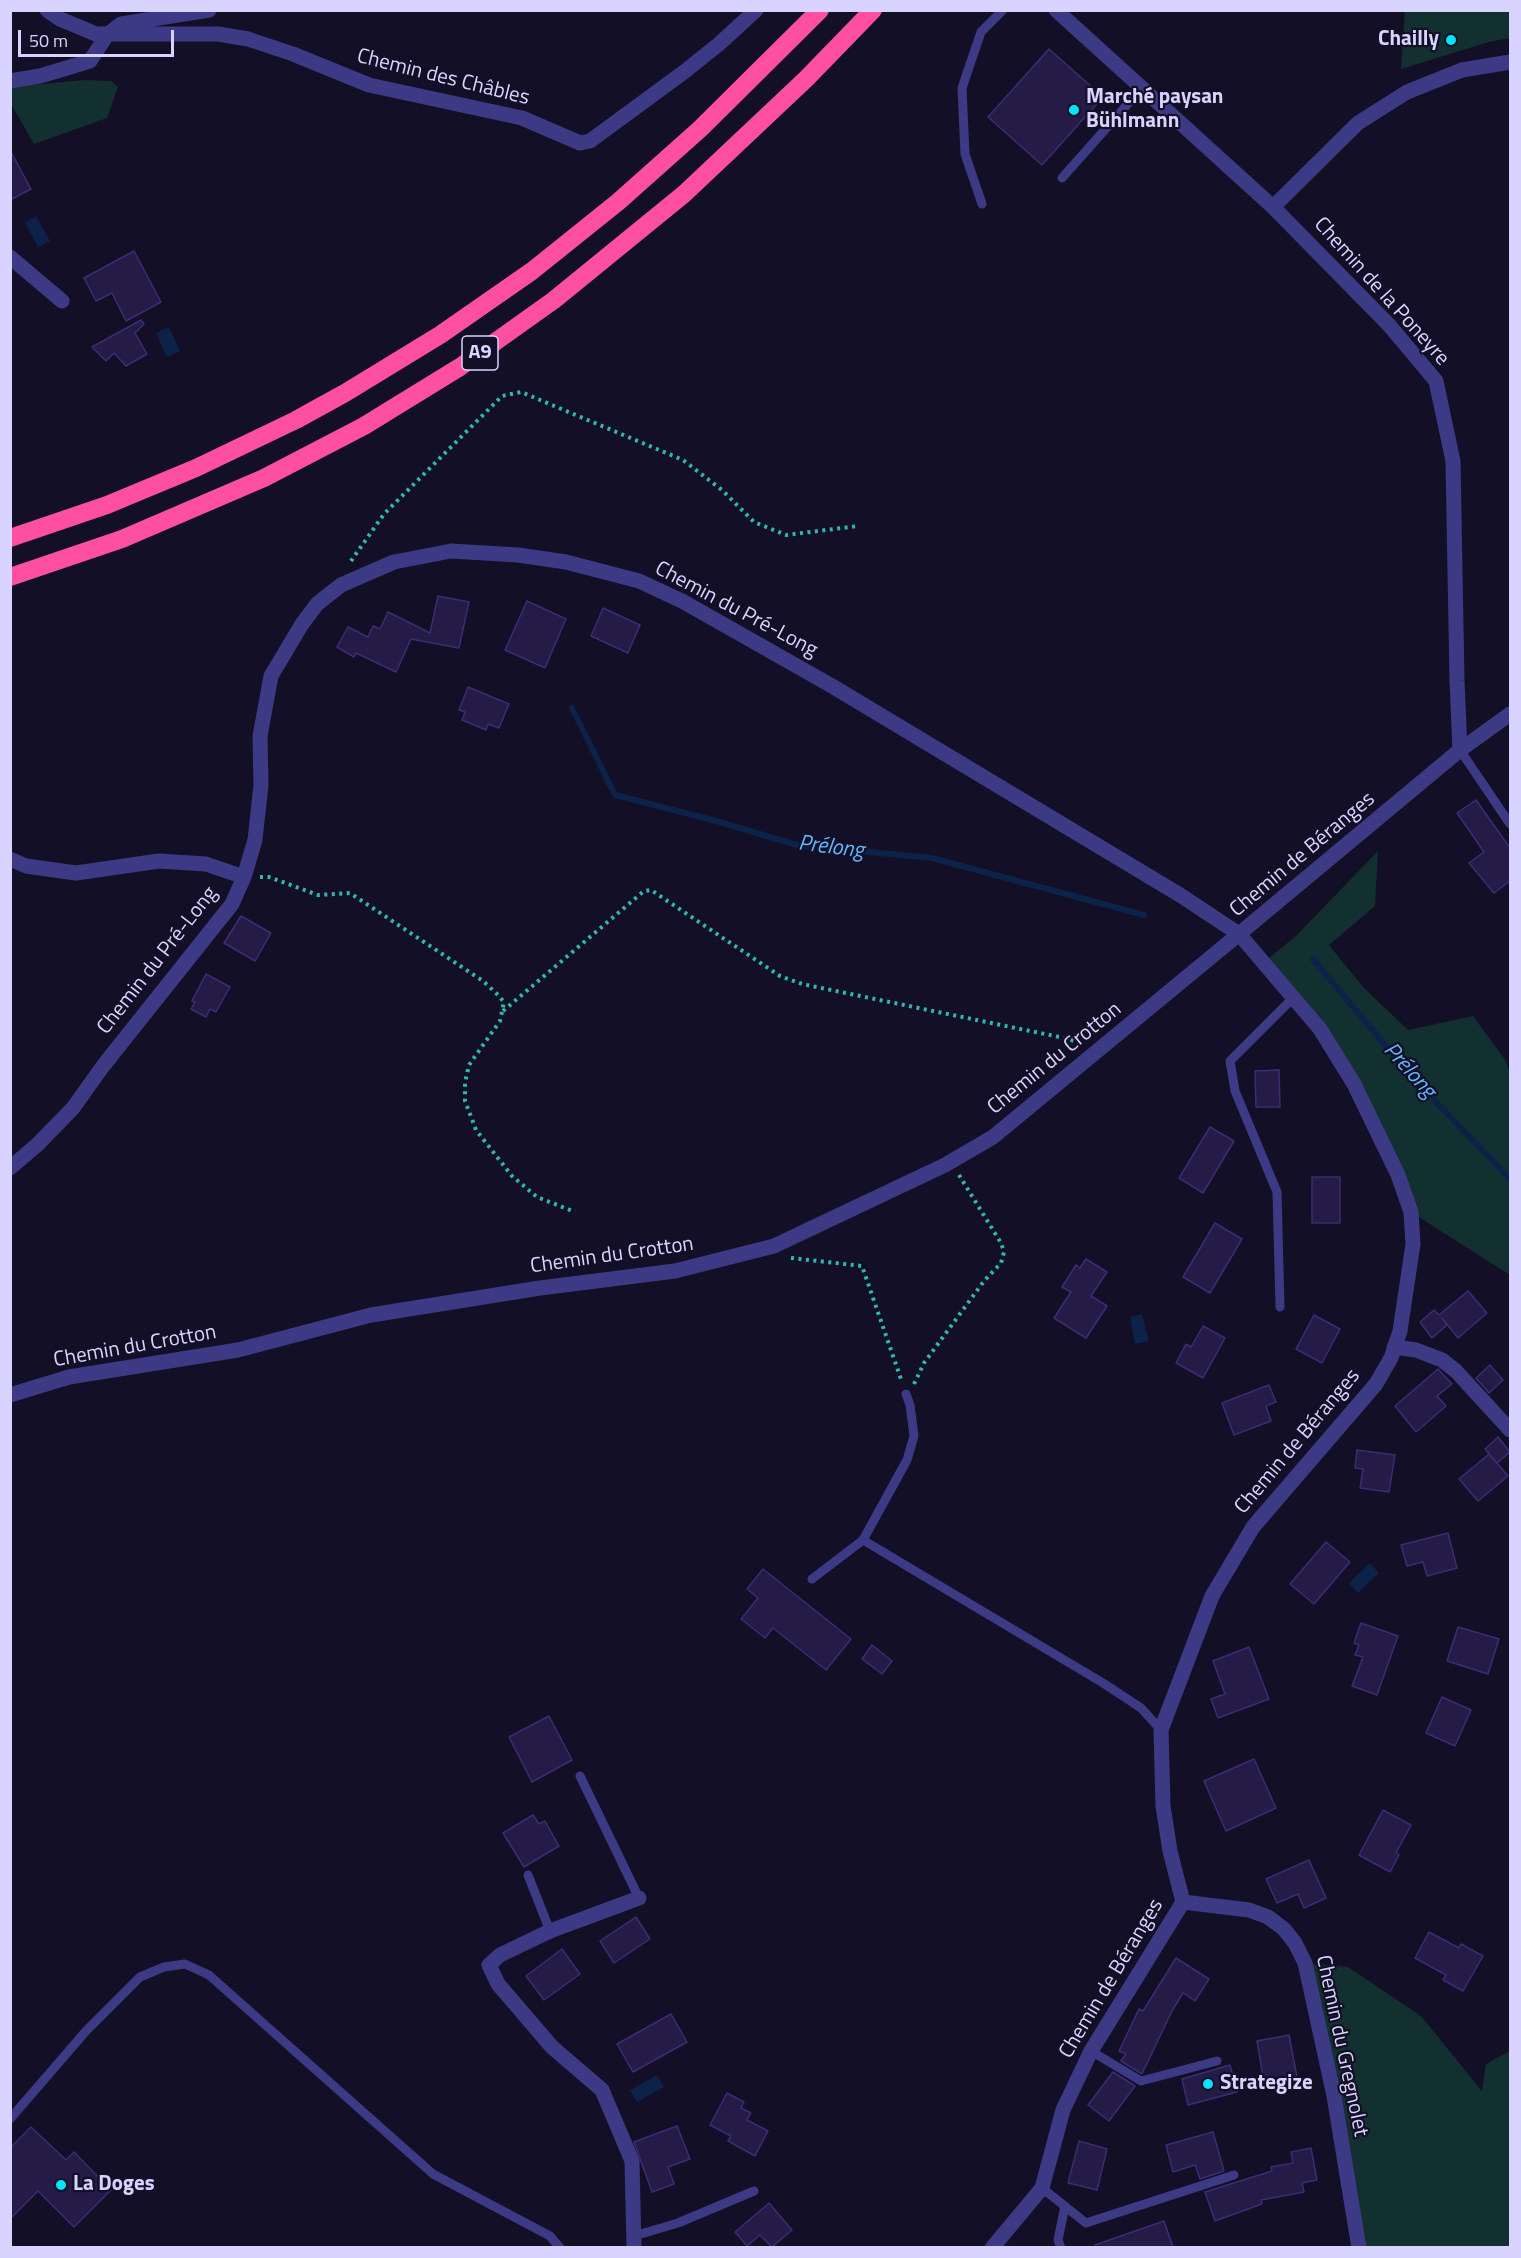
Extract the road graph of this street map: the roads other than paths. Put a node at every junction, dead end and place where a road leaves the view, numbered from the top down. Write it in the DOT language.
graph roads {
  1 [pos="47,10"];
  2 [pos="209,10"];
  3 [pos="756,10"];
  4 [pos="820,10"];
  5 [pos="873,10"];
  6 [pos="1003,10"];
  7 [pos="1056,10"];
  8 [pos="107,35"];
  9 [pos="1510,62"];
  10 [pos="10,81"];
  11 [pos="1142,88"];
  12 [pos="1062,178"];
  13 [pos="982,204"];
  14 [pos="1273,207"];
  15 [pos="10,257"];
  16 [pos="63,301"];
  17 [pos="10,538"];
  18 [pos="10,577"];
  19 [pos="1510,714"];
  20 [pos="1461,750"];
  21 [pos="1510,824"];
  22 [pos="10,859"];
  23 [pos="244,877"];
  24 [pos="1239,934"];
  25 [pos="1293,998"];
  26 [pos="10,1168"];
  27 [pos="1280,1306"];
  28 [pos="1394,1347"];
  29 [pos="906,1394"];
  30 [pos="10,1395"];
  31 [pos="1510,1430"];
  32 [pos="863,1540"];
  33 [pos="812,1579"];
  34 [pos="1161,1730"];
  35 [pos="580,1776"];
  36 [pos="528,1875"];
  37 [pos="639,1898"];
  38 [pos="1182,1902"];
  39 [pos="550,1931"];
  40 [pos="1092,2051"];
  41 [pos="1217,2061"];
  42 [pos="10,2119"];
  43 [pos="1234,2175"];
  44 [pos="1042,2188"];
  45 [pos="754,2192"];
  46 [pos="1065,2206"];
  47 [pos="634,2242"];
  48 [pos="561,2247"];
  49 [pos="992,2247"];
  50 [pos="1061,2247"];
  51 [pos="1359,2247"];
  1 -- 8 [label="street, Chemin des Châbles"];
  2 -- 8 [label="street"];
  3 -- 8 [label="street, Chemin des Châbles"];
  4 -- 17 [label="highway, A9"];
  5 -- 18 [label="highway, A9"];
  6 -- 13 [label="lane"];
  7 -- 11 [label="street, Chemin de la Poneyre"];
  8 -- 10 [label="street"];
  9 -- 14 [label="street"];
  11 -- 12 [label="lane"];
  11 -- 14 [label="street, Chemin de la Poneyre"];
  14 -- 20 [label="street, Chemin de la Poneyre"];
  15 -- 16 [label="street"];
  19 -- 20 [label="street"];
  20 -- 21 [label="lane"];
  20 -- 24 [label="street, Chemin de Béranges"];
  22 -- 23 [label="street"];
  23 -- 24 [label="street, Chemin du Pré-Long"];
  23 -- 26 [label="street, Chemin du Pré-Long"];
  24 -- 25 [label="street, Chemin de Béranges"];
  24 -- 30 [label="street, Chemin du Crotton"];
  25 -- 27 [label="lane"];
  25 -- 28 [label="street, Chemin de Béranges"];
  28 -- 31 [label="street"];
  28 -- 34 [label="street, Chemin de Béranges"];
  29 -- 32 [label="lane"];
  32 -- 33 [label="lane"];
  32 -- 34 [label="lane"];
  34 -- 38 [label="street, Chemin de Béranges"];
  35 -- 37 [label="lane"];
  36 -- 39 [label="lane"];
  37 -- 39 [label="street"];
  38 -- 40 [label="street, Chemin de Béranges"];
  38 -- 51 [label="street, Chemin du Gregnolet"];
  39 -- 47 [label="street"];
  40 -- 41 [label="lane"];
  40 -- 44 [label="street, Chemin de Béranges"];
  42 -- 48 [label="lane"];
  43 -- 46 [label="lane"];
  44 -- 46 [label="lane"];
  44 -- 49 [label="street, Chemin de Béranges"];
  45 -- 47 [label="lane"];
  46 -- 50 [label="lane"];
}
